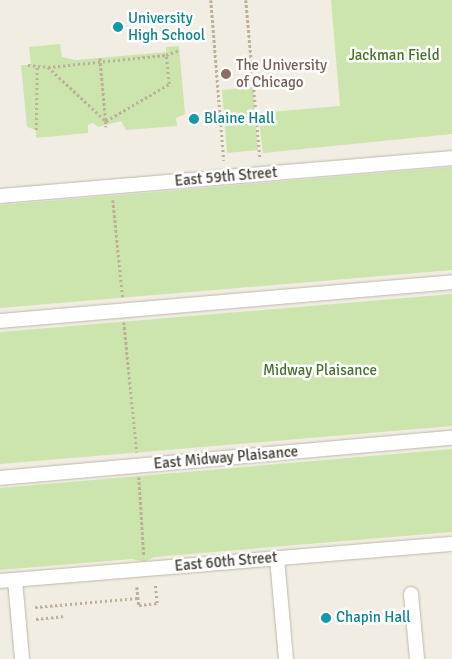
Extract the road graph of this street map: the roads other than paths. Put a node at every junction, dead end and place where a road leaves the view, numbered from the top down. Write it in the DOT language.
graph roads {
  1 [pos="452,158"];
  2 [pos="0,196"];
  3 [pos="452,282"];
  4 [pos="0,321"];
  5 [pos="452,438"];
  6 [pos="0,478"];
  7 [pos="452,544"];
  8 [pos="277,558"];
  9 [pos="15,580"];
  10 [pos="0,581"];
  11 [pos="411,594"];
  12 [pos="22,659"];
  13 [pos="286,659"];
  14 [pos="417,659"];
  1 -- 2 [label="street, East 59th Street"];
  3 -- 4 [label="street"];
  5 -- 6 [label="street, East Midway Plaisance"];
  7 -- 8 [label="street, East 60th Street"];
  8 -- 9 [label="street, East 60th Street"];
  8 -- 13 [label="street"];
  9 -- 10 [label="street, East 60th Street"];
  9 -- 12 [label="street"];
  11 -- 14 [label="street"];
}
